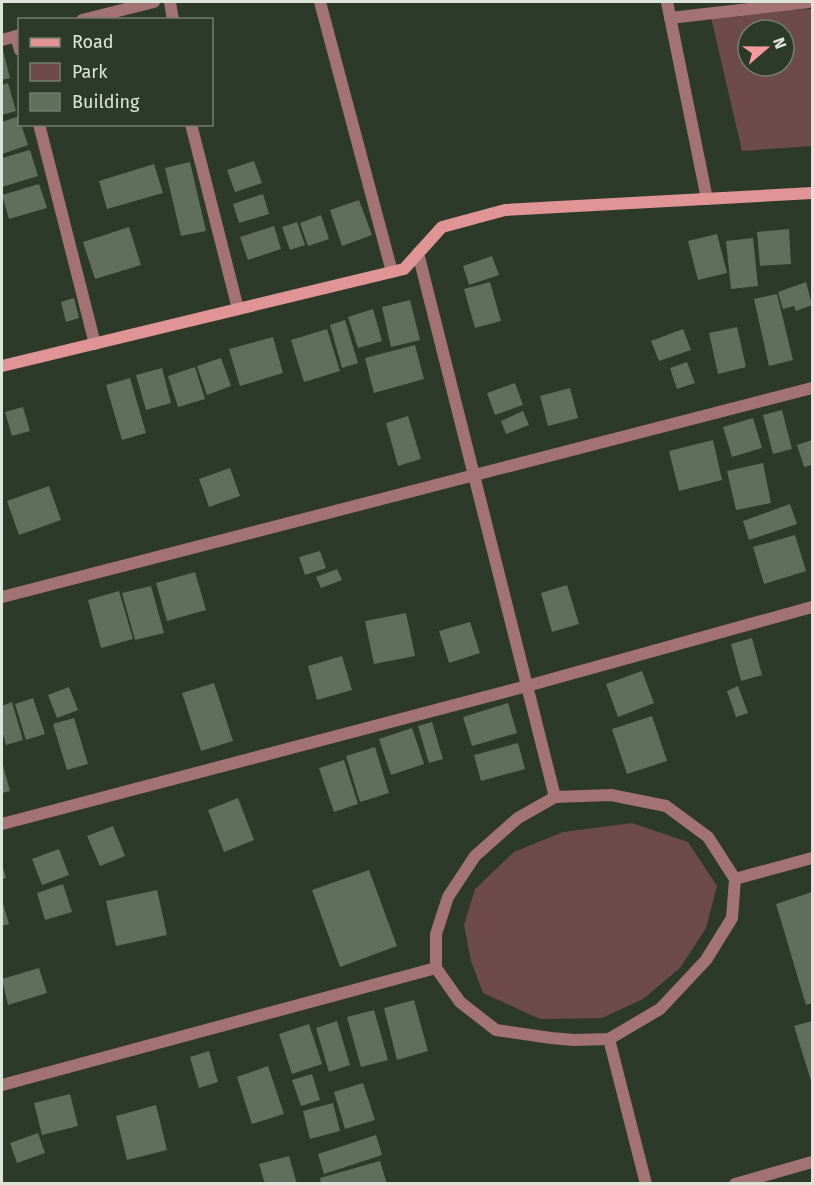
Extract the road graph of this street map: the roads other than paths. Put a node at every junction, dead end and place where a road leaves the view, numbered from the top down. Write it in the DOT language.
graph roads {
  1 [pos="154,2"];
  2 [pos="170,2"];
  3 [pos="320,2"];
  4 [pos="667,2"];
  5 [pos="809,2"];
  6 [pos="90,18"];
  7 [pos="173,18"];
  8 [pos="670,18"];
  9 [pos="18,36"];
  10 [pos="2,40"];
  11 [pos="40,126"];
  12 [pos="192,126"];
  13 [pos="813,194"];
  14 [pos="707,199"];
  15 [pos="418,254"];
  16 [pos="392,272"];
  17 [pos="238,309"];
  18 [pos="95,344"];
  19 [pos="2,366"];
  20 [pos="813,387"];
  21 [pos="474,474"];
  22 [pos="2,597"];
  23 [pos="813,607"];
  24 [pos="527,686"];
  25 [pos="555,797"];
  26 [pos="2,824"];
  27 [pos="813,858"];
  28 [pos="735,879"];
  29 [pos="436,968"];
  30 [pos="609,1039"];
  31 [pos="2,1085"];
  32 [pos="813,1162"];
  33 [pos="646,1184"];
  34 [pos="735,1184"];
  1 -- 6 [label="street"];
  2 -- 7 [label="street"];
  3 -- 16 [label="street"];
  4 -- 8 [label="street"];
  5 -- 8 [label="street"];
  8 -- 14 [label="street"];
  9 -- 10 [label="street"];
  11 -- 18 [label="street"];
  12 -- 17 [label="street"];
  13 -- 14 [label="street"];
  14 -- 15 [label="street"];
  15 -- 16 [label="street"];
  15 -- 21 [label="street"];
  16 -- 17 [label="street"];
  17 -- 18 [label="street"];
  18 -- 19 [label="street"];
  20 -- 21 [label="street"];
  21 -- 22 [label="street"];
  21 -- 24 [label="street"];
  23 -- 24 [label="street"];
  24 -- 25 [label="street"];
  24 -- 26 [label="street"];
  25 -- 28 [label="street"];
  25 -- 29 [label="street"];
  27 -- 28 [label="street"];
  28 -- 30 [label="street"];
  29 -- 30 [label="street"];
  29 -- 31 [label="street"];
  30 -- 33 [label="street"];
  32 -- 34 [label="street"];
}
